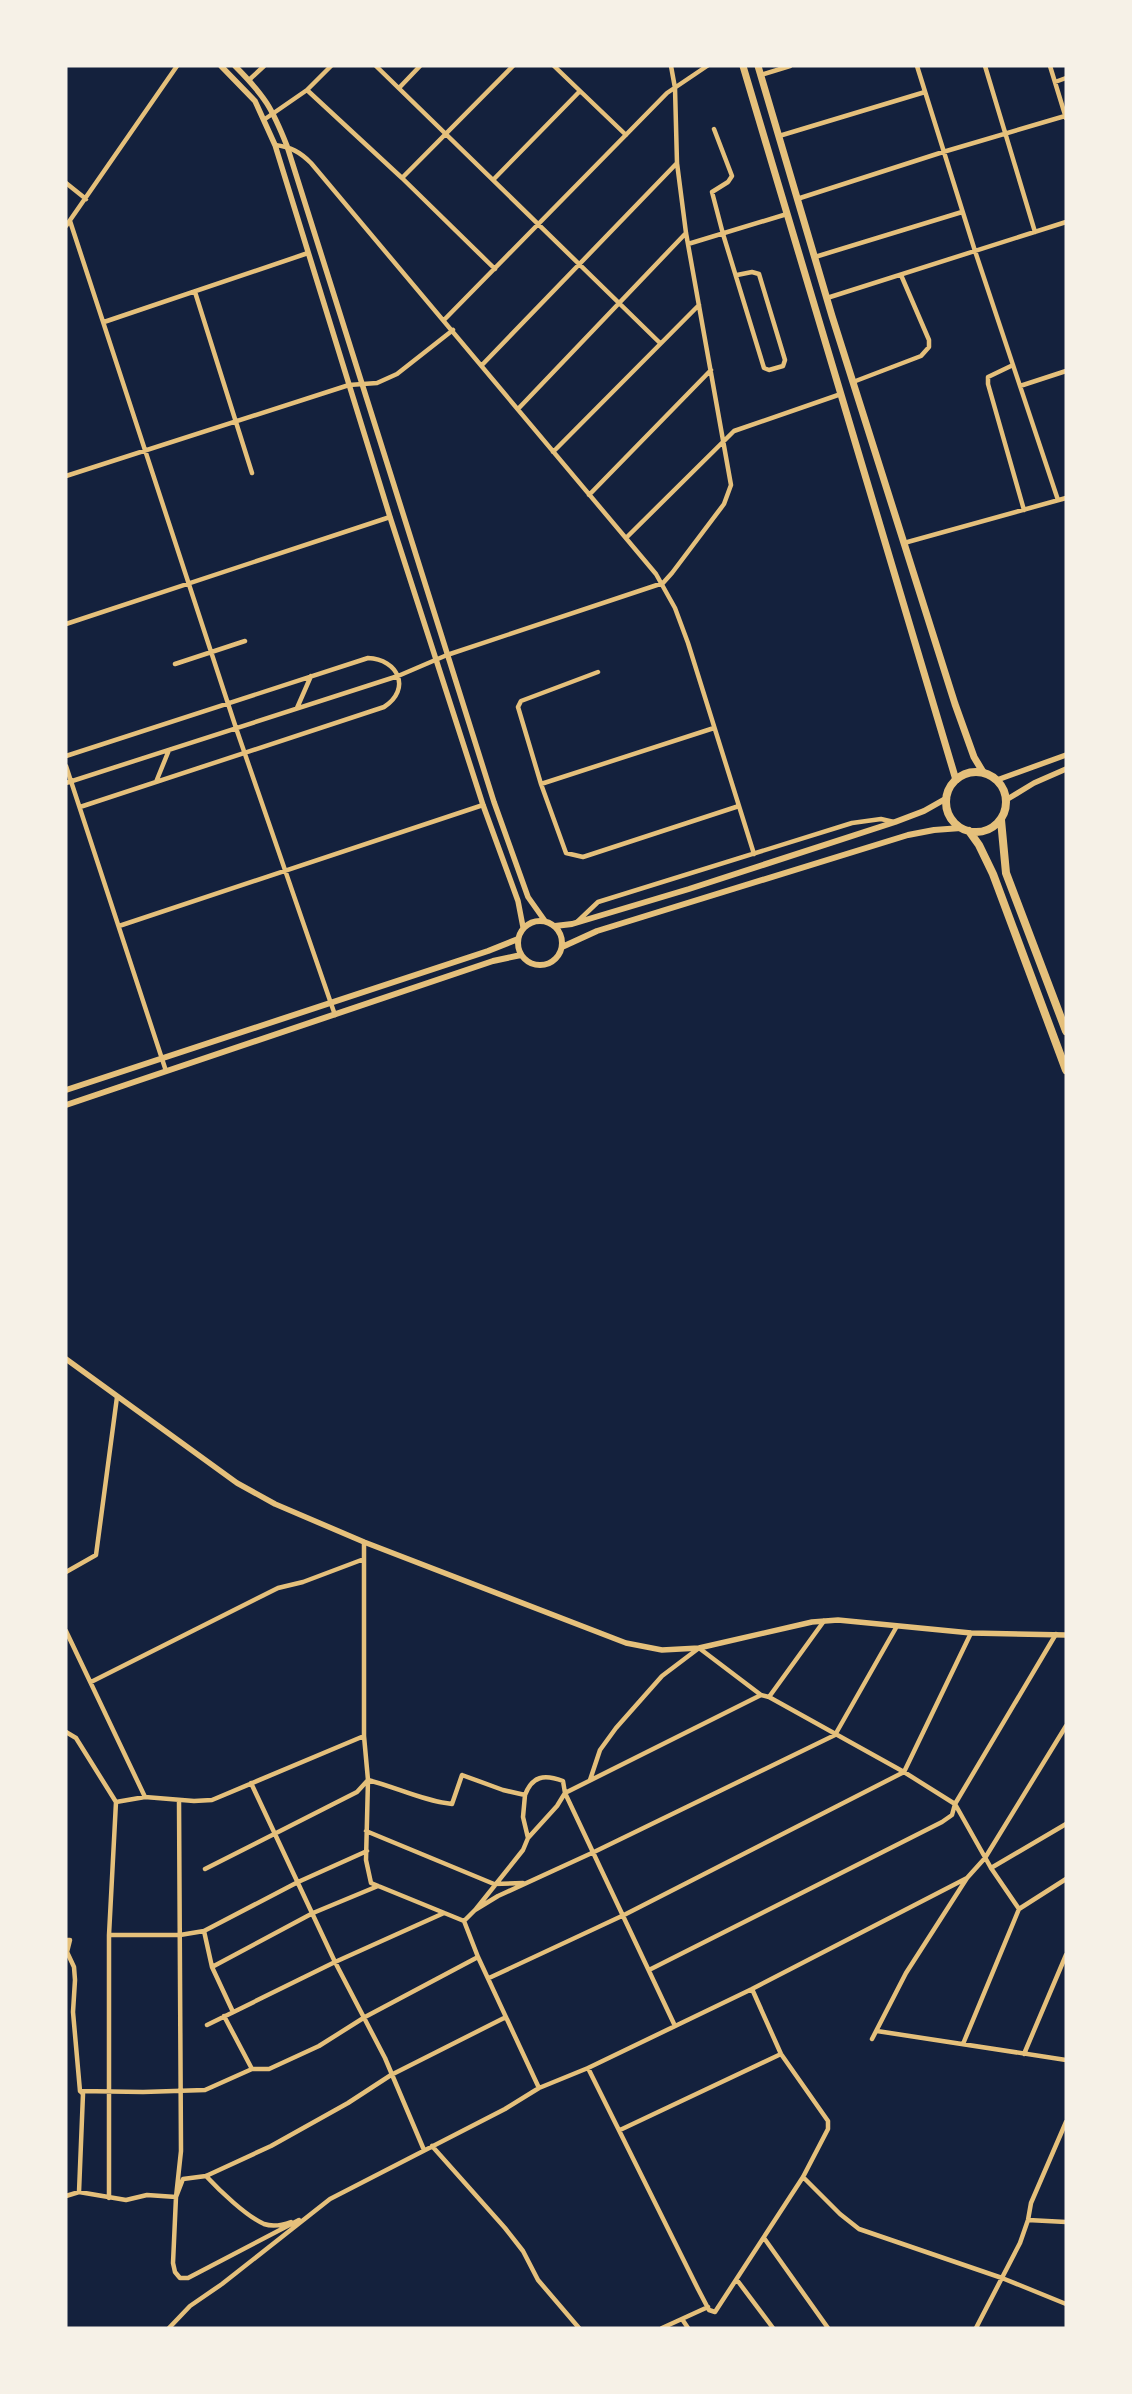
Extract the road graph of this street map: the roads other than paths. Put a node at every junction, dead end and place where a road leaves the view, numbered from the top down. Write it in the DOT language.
graph roads {
  1 [pos="176,66"];
  2 [pos="222,66"];
  3 [pos="235,66"];
  4 [pos="264,66"];
  5 [pos="330,66"];
  6 [pos="376,66"];
  7 [pos="420,66"];
  8 [pos="513,66"];
  9 [pos="554,66"];
  10 [pos="671,66"];
  11 [pos="707,66"];
  12 [pos="743,66"];
  13 [pos="758,66"];
  14 [pos="790,66"];
  15 [pos="917,66"];
  16 [pos="985,66"];
  17 [pos="1050,66"];
  18 [pos="760,75"];
  19 [pos="1066,78"];
  20 [pos="249,80"];
  21 [pos="1055,82"];
  22 [pos="399,88"];
  23 [pos="675,88"];
  24 [pos="307,90"];
  25 [pos="580,91"];
  26 [pos="925,92"];
  27 [pos="274,114"];
  28 [pos="1066,117"];
  29 [pos="265,119"];
  30 [pos="714,129"];
  31 [pos="446,134"];
  32 [pos="1005,134"];
  33 [pos="626,135"];
  34 [pos="779,136"];
  35 [pos="275,145"];
  36 [pos="288,146"];
  37 [pos="943,152"];
  38 [pos="677,163"];
  39 [pos="402,178"];
  40 [pos="493,180"];
  41 [pos="66,183"];
  42 [pos="86,199"];
  43 [pos="798,199"];
  44 [pos="962,212"];
  45 [pos="787,214"];
  46 [pos="70,221"];
  47 [pos="1066,222"];
  48 [pos="538,225"];
  49 [pos="66,226"];
  50 [pos="1035,232"];
  51 [pos="686,233"];
  52 [pos="723,234"];
  53 [pos="688,244"];
  54 [pos="975,251"];
  55 [pos="308,253"];
  56 [pos="815,257"];
  57 [pos="579,265"];
  58 [pos="495,269"];
  59 [pos="736,275"];
  60 [pos="901,275"];
  61 [pos="195,292"];
  62 [pos="827,298"];
  63 [pos="619,304"];
  64 [pos="699,305"];
  65 [pos="444,320"];
  66 [pos="104,322"];
  67 [pos="453,330"];
  68 [pos="660,343"];
  69 [pos="482,365"];
  70 [pos="1013,365"];
  71 [pos="711,370"];
  72 [pos="1066,371"];
  73 [pos="853,382"];
  74 [pos="362,384"];
  75 [pos="349,385"];
  76 [pos="1020,386"];
  77 [pos="841,394"];
  78 [pos="518,409"];
  79 [pos="237,422"];
  80 [pos="724,439"];
  81 [pos="146,449"];
  82 [pos="553,452"];
  83 [pos="252,473"];
  84 [pos="66,476"];
  85 [pos="589,495"];
  86 [pos="1066,498"];
  87 [pos="1058,500"];
  88 [pos="1024,510"];
  89 [pos="390,517"];
  90 [pos="627,537"];
  91 [pos="904,543"];
  92 [pos="663,583"];
  93 [pos="190,584"];
  94 [pos="66,624"];
  95 [pos="245,641"];
  96 [pos="211,652"];
  97 [pos="447,655"];
  98 [pos="436,659"];
  99 [pos="175,664"];
  100 [pos="598,672"];
  101 [pos="310,676"];
  102 [pos="398,676"];
  103 [pos="228,703"];
  104 [pos="297,708"];
  105 [pos="236,728"];
  106 [pos="714,728"];
  107 [pos="169,750"];
  108 [pos="245,754"];
  109 [pos="1066,755"];
  110 [pos="66,756"];
  111 [pos="66,766"];
  112 [pos="1066,769"];
  113 [pos="982,772"];
  114 [pos="956,780"];
  115 [pos="997,780"];
  116 [pos="69,782"];
  117 [pos="156,782"];
  118 [pos="541,784"];
  119 [pos="947,798"];
  120 [pos="1006,800"];
  121 [pos="483,805"];
  122 [pos="739,806"];
  123 [pos="80,807"];
  124 [pos="1001,820"];
  125 [pos="895,822"];
  126 [pos="965,830"];
  127 [pos="754,854"];
  128 [pos="286,871"];
  129 [pos="545,921"];
  130 [pos="577,922"];
  131 [pos="119,926"];
  132 [pos="555,926"];
  133 [pos="524,927"];
  134 [pos="518,939"];
  135 [pos="562,947"];
  136 [pos="521,955"];
  137 [pos="331,1003"];
  138 [pos="335,1015"];
  139 [pos="1066,1031"];
  140 [pos="161,1058"];
  141 [pos="1066,1070"];
  142 [pos="166,1071"];
  143 [pos="66,1090"];
  144 [pos="66,1104"];
  145 [pos="66,1359"];
  146 [pos="117,1397"];
  147 [pos="364,1542"];
  148 [pos="364,1559"];
  149 [pos="66,1572"];
  150 [pos="824,1621"];
  151 [pos="897,1626"];
  152 [pos="66,1631"];
  153 [pos="971,1633"];
  154 [pos="1056,1634"];
  155 [pos="1066,1635"];
  156 [pos="699,1648"];
  157 [pos="91,1682"];
  158 [pos="761,1695"];
  159 [pos="769,1698"];
  160 [pos="1066,1726"];
  161 [pos="66,1732"];
  162 [pos="364,1736"];
  163 [pos="835,1736"];
  164 [pos="904,1772"];
  165 [pos="368,1780"];
  166 [pos="590,1780"];
  167 [pos="251,1783"];
  168 [pos="565,1793"];
  169 [pos="525,1795"];
  170 [pos="145,1797"];
  171 [pos="179,1800"];
  172 [pos="116,1802"];
  173 [pos="955,1804"];
  174 [pos="1066,1824"];
  175 [pos="366,1832"];
  176 [pos="275,1834"];
  177 [pos="528,1838"];
  178 [pos="367,1851"];
  179 [pos="594,1852"];
  180 [pos="985,1858"];
  181 [pos="991,1868"];
  182 [pos="205,1869"];
  183 [pos="967,1878"];
  184 [pos="1066,1879"];
  185 [pos="298,1882"];
  186 [pos="527,1883"];
  187 [pos="494,1884"];
  188 [pos="378,1886"];
  189 [pos="1018,1909"];
  190 [pos="475,1910"];
  191 [pos="313,1913"];
  192 [pos="444,1913"];
  193 [pos="624,1915"];
  194 [pos="464,1921"];
  195 [pos="204,1931"];
  196 [pos="109,1935"];
  197 [pos="180,1935"];
  198 [pos="66,1940"];
  199 [pos="1066,1955"];
  200 [pos="478,1957"];
  201 [pos="335,1962"];
  202 [pos="212,1967"];
  203 [pos="649,1970"];
  204 [pos="489,1978"];
  205 [pos="752,1988"];
  206 [pos="233,2012"];
  207 [pos="224,2016"];
  208 [pos="365,2017"];
  209 [pos="506,2017"];
  210 [pos="207,2025"];
  211 [pos="675,2026"];
  212 [pos="876,2030"];
  213 [pos="872,2039"];
  214 [pos="963,2044"];
  215 [pos="781,2054"];
  216 [pos="1024,2054"];
  217 [pos="1066,2060"];
  218 [pos="588,2068"];
  219 [pos="252,2069"];
  220 [pos="391,2076"];
  221 [pos="539,2088"];
  222 [pos="109,2090"];
  223 [pos="80,2091"];
  224 [pos="181,2091"];
  225 [pos="1066,2122"];
  226 [pos="620,2130"];
  227 [pos="432,2146"];
  228 [pos="424,2150"];
  229 [pos="206,2176"];
  230 [pos="803,2177"];
  231 [pos="79,2192"];
  232 [pos="66,2196"];
  233 [pos="176,2197"];
  234 [pos="109,2198"];
  235 [pos="304,2217"];
  236 [pos="1028,2220"];
  237 [pos="1066,2222"];
  238 [pos="764,2238"];
  239 [pos="1002,2278"];
  240 [pos="737,2280"];
  241 [pos="1066,2304"];
  242 [pos="708,2307"];
  243 [pos="682,2319"];
  244 [pos="170,2328"];
  245 [pos="579,2328"];
  246 [pos="662,2328"];
  247 [pos="688,2328"];
  248 [pos="773,2328"];
  249 [pos="828,2328"];
  250 [pos="976,2328"];
  1 -- 42 [label="street"];
  2 -- 29 [label="street"];
  3 -- 20 [label="street"];
  4 -- 20 [label="street"];
  5 -- 24 [label="street"];
  6 -- 22 [label="street"];
  7 -- 22 [label="street"];
  8 -- 31 [label="street"];
  9 -- 25 [label="street"];
  10 -- 23 [label="street"];
  11 -- 23 [label="street"];
  12 -- 45 [label="main road"];
  13 -- 18 [label="main road"];
  14 -- 18 [label="street"];
  15 -- 26 [label="street"];
  16 -- 32 [label="street"];
  17 -- 21 [label="street"];
  18 -- 34 [label="main road"];
  19 -- 21 [label="street"];
  20 -- 27 [label="street"];
  21 -- 28 [label="street"];
  22 -- 31 [label="street"];
  23 -- 33 [label="street"];
  23 -- 38 [label="street"];
  24 -- 27 [label="street"];
  24 -- 39 [label="street"];
  25 -- 33 [label="street"];
  25 -- 40 [label="street"];
  26 -- 34 [label="street"];
  26 -- 37 [label="street"];
  27 -- 29 [label="street"];
  27 -- 36 [label="street"];
  28 -- 32 [label="street"];
  29 -- 35 [label="street"];
  30 -- 52 [label="street"];
  31 -- 39 [label="street"];
  31 -- 40 [label="street"];
  32 -- 37 [label="street"];
  32 -- 50 [label="street"];
  33 -- 48 [label="street"];
  34 -- 43 [label="main road"];
  35 -- 36 [label="street"];
  35 -- 55 [label="street"];
  36 -- 65 [label="street"];
  36 -- 74 [label="street"];
  37 -- 43 [label="street"];
  37 -- 44 [label="street"];
  38 -- 51 [label="street"];
  38 -- 57 [label="street"];
  39 -- 58 [label="street"];
  40 -- 48 [label="street"];
  41 -- 42 [label="street"];
  42 -- 46 [label="street"];
  43 -- 56 [label="main road"];
  44 -- 54 [label="street"];
  44 -- 56 [label="street"];
  45 -- 52 [label="street"];
  45 -- 77 [label="main road"];
  46 -- 49 [label="street"];
  46 -- 66 [label="street"];
  47 -- 50 [label="street"];
  48 -- 57 [label="street"];
  48 -- 58 [label="street"];
  50 -- 54 [label="street"];
  51 -- 53 [label="street"];
  51 -- 63 [label="street"];
  52 -- 53 [label="street"];
  52 -- 59 [label="street"];
  53 -- 64 [label="street"];
  54 -- 60 [label="street"];
  54 -- 70 [label="street"];
  55 -- 61 [label="street"];
  55 -- 75 [label="street"];
  56 -- 62 [label="main road"];
  57 -- 63 [label="street"];
  57 -- 69 [label="street"];
  58 -- 65 [label="street"];
  59 -- 59 [label="street"];
  60 -- 62 [label="street"];
  60 -- 73 [label="street"];
  61 -- 66 [label="street"];
  61 -- 79 [label="street"];
  62 -- 73 [label="main road"];
  63 -- 68 [label="street"];
  63 -- 78 [label="street"];
  64 -- 68 [label="street"];
  64 -- 71 [label="street"];
  65 -- 67 [label="street"];
  66 -- 81 [label="street"];
  67 -- 69 [label="street"];
  67 -- 74 [label="street"];
  68 -- 82 [label="street"];
  69 -- 78 [label="street"];
  70 -- 76 [label="street"];
  70 -- 88 [label="street"];
  71 -- 80 [label="street"];
  71 -- 85 [label="street"];
  72 -- 76 [label="street"];
  73 -- 91 [label="main road"];
  74 -- 75 [label="street"];
  74 -- 97 [label="street"];
  75 -- 79 [label="street"];
  75 -- 89 [label="street"];
  76 -- 87 [label="street"];
  77 -- 80 [label="street"];
  77 -- 114 [label="main road"];
  78 -- 82 [label="street"];
  79 -- 81 [label="street"];
  79 -- 83 [label="street"];
  80 -- 90 [label="street"];
  80 -- 92 [label="street"];
  81 -- 84 [label="street"];
  81 -- 93 [label="street"];
  82 -- 85 [label="street"];
  85 -- 90 [label="street"];
  86 -- 87 [label="street"];
  87 -- 88 [label="street"];
  88 -- 91 [label="street"];
  89 -- 93 [label="street"];
  89 -- 98 [label="street"];
  90 -- 92 [label="street"];
  91 -- 113 [label="main road"];
  92 -- 97 [label="street"];
  92 -- 106 [label="street"];
  93 -- 94 [label="street"];
  93 -- 96 [label="street"];
  95 -- 96 [label="street"];
  96 -- 99 [label="street"];
  96 -- 103 [label="street"];
  97 -- 98 [label="street"];
  97 -- 129 [label="street"];
  98 -- 102 [label="street"];
  98 -- 121 [label="street"];
  100 -- 118 [label="street"];
  101 -- 102 [label="street"];
  101 -- 103 [label="street"];
  101 -- 104 [label="street"];
  102 -- 104 [label="street"];
  102 -- 108 [label="street"];
  103 -- 105 [label="street"];
  103 -- 110 [label="street"];
  104 -- 105 [label="street"];
  105 -- 107 [label="street"];
  105 -- 108 [label="street"];
  106 -- 118 [label="street"];
  106 -- 122 [label="street"];
  107 -- 116 [label="street"];
  107 -- 117 [label="street"];
  108 -- 117 [label="street"];
  108 -- 128 [label="street"];
  109 -- 115 [label="street"];
  111 -- 116 [label="street"];
  112 -- 120 [label="street"];
  113 -- 114 [label="highway"];
  113 -- 115 [label="highway"];
  114 -- 119 [label="highway"];
  115 -- 120 [label="highway"];
  116 -- 123 [label="street"];
  117 -- 123 [label="street"];
  118 -- 122 [label="street"];
  119 -- 125 [label="main road"];
  119 -- 126 [label="highway"];
  120 -- 124 [label="highway"];
  121 -- 128 [label="street"];
  121 -- 133 [label="street"];
  122 -- 127 [label="street"];
  123 -- 131 [label="street"];
  124 -- 126 [label="highway"];
  124 -- 139 [label="highway"];
  125 -- 127 [label="street"];
  125 -- 130 [label="main road"];
  126 -- 135 [label="main road"];
  126 -- 141 [label="highway"];
  127 -- 130 [label="street"];
  128 -- 131 [label="street"];
  128 -- 137 [label="street"];
  129 -- 132 [label="main road"];
  129 -- 133 [label="main road"];
  130 -- 132 [label="main road"];
  131 -- 140 [label="street"];
  132 -- 135 [label="main road"];
  133 -- 134 [label="main road"];
  134 -- 136 [label="main road"];
  134 -- 137 [label="main road"];
  135 -- 136 [label="main road"];
  136 -- 138 [label="main road"];
  137 -- 138 [label="street"];
  137 -- 140 [label="main road"];
  138 -- 142 [label="main road"];
  140 -- 142 [label="street"];
  140 -- 143 [label="main road"];
  142 -- 144 [label="main road"];
  145 -- 146 [label="street"];
  146 -- 147 [label="street"];
  146 -- 149 [label="street"];
  147 -- 148 [label="street"];
  147 -- 156 [label="street"];
  148 -- 157 [label="street"];
  148 -- 162 [label="street"];
  150 -- 151 [label="street"];
  150 -- 156 [label="street"];
  150 -- 159 [label="street"];
  151 -- 153 [label="street"];
  151 -- 163 [label="street"];
  152 -- 157 [label="street"];
  153 -- 154 [label="street"];
  153 -- 164 [label="street"];
  154 -- 155 [label="street"];
  154 -- 173 [label="street"];
  156 -- 158 [label="street"];
  156 -- 166 [label="street"];
  157 -- 170 [label="street"];
  158 -- 159 [label="street"];
  158 -- 166 [label="street"];
  159 -- 163 [label="street"];
  160 -- 180 [label="street"];
  161 -- 172 [label="street"];
  162 -- 165 [label="street"];
  162 -- 167 [label="street"];
  163 -- 164 [label="street"];
  163 -- 179 [label="street"];
  164 -- 173 [label="street"];
  164 -- 193 [label="street"];
  165 -- 169 [label="street"];
  165 -- 175 [label="street"];
  165 -- 176 [label="street"];
  166 -- 168 [label="street"];
  167 -- 171 [label="street"];
  167 -- 176 [label="street"];
  168 -- 169 [label="street"];
  168 -- 177 [label="street"];
  168 -- 179 [label="street"];
  169 -- 177 [label="street"];
  170 -- 171 [label="street"];
  170 -- 172 [label="street"];
  171 -- 197 [label="street"];
  172 -- 196 [label="street"];
  173 -- 180 [label="street"];
  173 -- 203 [label="street"];
  174 -- 181 [label="street"];
  175 -- 178 [label="street"];
  175 -- 187 [label="street"];
  176 -- 182 [label="street"];
  176 -- 185 [label="street"];
  177 -- 187 [label="street"];
  178 -- 185 [label="street"];
  178 -- 188 [label="street"];
  179 -- 186 [label="street"];
  179 -- 193 [label="street"];
  180 -- 181 [label="street"];
  180 -- 183 [label="street"];
  181 -- 189 [label="street"];
  183 -- 205 [label="street"];
  183 -- 212 [label="street"];
  184 -- 189 [label="street"];
  185 -- 191 [label="street"];
  185 -- 195 [label="street"];
  186 -- 187 [label="street"];
  186 -- 190 [label="street"];
  187 -- 190 [label="street"];
  188 -- 191 [label="street"];
  188 -- 192 [label="street"];
  189 -- 214 [label="street"];
  190 -- 194 [label="street"];
  191 -- 201 [label="street"];
  191 -- 202 [label="street"];
  192 -- 194 [label="street"];
  192 -- 201 [label="street"];
  193 -- 203 [label="street"];
  193 -- 204 [label="street"];
  194 -- 200 [label="street"];
  195 -- 197 [label="street"];
  195 -- 202 [label="street"];
  196 -- 197 [label="street"];
  196 -- 222 [label="street"];
  197 -- 224 [label="street"];
  198 -- 223 [label="street"];
  199 -- 216 [label="street"];
  200 -- 204 [label="street"];
  200 -- 208 [label="street"];
  201 -- 206 [label="street"];
  201 -- 208 [label="street"];
  202 -- 206 [label="street"];
  203 -- 211 [label="street"];
  204 -- 209 [label="street"];
  205 -- 211 [label="street"];
  205 -- 215 [label="street"];
  206 -- 207 [label="street"];
  207 -- 210 [label="street"];
  207 -- 219 [label="street"];
  208 -- 219 [label="street"];
  208 -- 220 [label="street"];
  209 -- 220 [label="street"];
  209 -- 221 [label="street"];
  211 -- 218 [label="street"];
  212 -- 213 [label="street"];
  212 -- 214 [label="street"];
  214 -- 216 [label="street"];
  215 -- 226 [label="street"];
  215 -- 230 [label="street"];
  216 -- 217 [label="street"];
  218 -- 221 [label="street"];
  218 -- 226 [label="street"];
  219 -- 224 [label="street"];
  220 -- 228 [label="street"];
  220 -- 229 [label="street"];
  221 -- 227 [label="street"];
  222 -- 223 [label="street"];
  222 -- 224 [label="street"];
  222 -- 234 [label="street"];
  223 -- 231 [label="street"];
  224 -- 233 [label="street"];
  225 -- 236 [label="street"];
  226 -- 242 [label="street"];
  227 -- 228 [label="street"];
  227 -- 245 [label="street"];
  228 -- 235 [label="street"];
  229 -- 233 [label="street"];
  229 -- 235 [label="street"];
  230 -- 238 [label="street"];
  230 -- 239 [label="street"];
  231 -- 232 [label="street"];
  231 -- 234 [label="street"];
  233 -- 234 [label="street"];
  233 -- 235 [label="street"];
  235 -- 244 [label="street"];
  236 -- 237 [label="street"];
  236 -- 239 [label="street"];
  238 -- 240 [label="street"];
  238 -- 249 [label="street"];
  239 -- 241 [label="street"];
  239 -- 250 [label="street"];
  240 -- 242 [label="street"];
  240 -- 248 [label="street"];
  242 -- 243 [label="street"];
  243 -- 246 [label="street"];
  243 -- 247 [label="street"];
}
